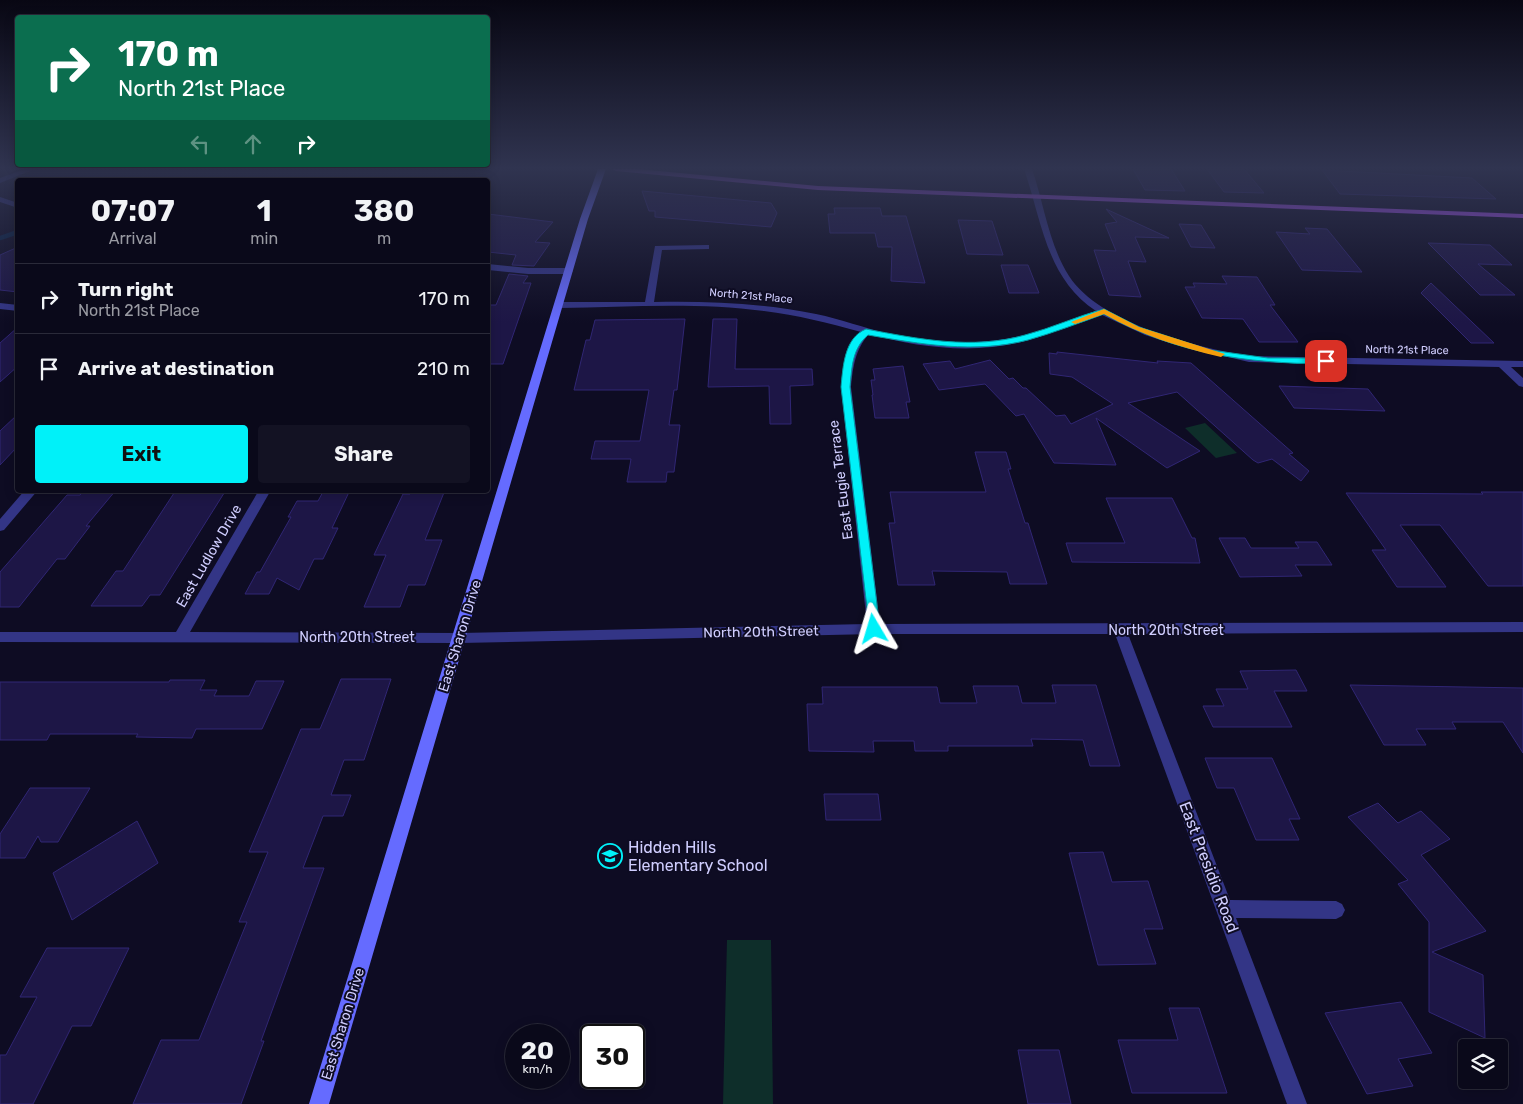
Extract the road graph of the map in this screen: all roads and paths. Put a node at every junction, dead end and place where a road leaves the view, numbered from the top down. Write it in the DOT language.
graph roads {
  1 [pos="585,221"];
  2 [pos="1045,221"];
  3 [pos="706,247"];
  4 [pos="490,267"];
  5 [pos="569,271"];
  6 [pos="649,304"];
  7 [pos="559,305"];
  8 [pos="9,307"];
  9 [pos="1104,311"];
  10 [pos="0,315"];
  11 [pos="866,332"];
  12 [pos="1501,364"];
  13 [pos="1523,364"];
  14 [pos="1523,384"];
  15 [pos="29,493"];
  16 [pos="263,493"];
  17 [pos="0,527"];
  18 [pos="1523,627"];
  19 [pos="874,629"];
  20 [pos="1120,630"];
  21 [pos="180,636"];
  22 [pos="0,637"];
  23 [pos="460,638"];
  24 [pos="1224,909"];
  25 [pos="1336,910"];
  26 [pos="319,1104"];
  27 [pos="1297,1104"];
  1 -- 5 [label="street, East Sharon Drive"];
  2 -- 9 [label="street"];
  3 -- 6 [label="street"];
  4 -- 5 [label="street"];
  5 -- 7 [label="street, East Sharon Drive"];
  6 -- 7 [label="street, North 21st Place"];
  6 -- 11 [label="street, North 21st Place"];
  7 -- 23 [label="street, East Sharon Drive"];
  8 -- 10 [label="street"];
  9 -- 11 [label="street, North 21st Place"];
  9 -- 12 [label="street, North 21st Place"];
  11 -- 19 [label="street, East Eugie Terrace"];
  12 -- 13 [label="street, North 21st Place"];
  12 -- 14 [label="street"];
  15 -- 17 [label="street"];
  16 -- 21 [label="street, East Ludlow Drive"];
  18 -- 20 [label="street, North 20th Street"];
  19 -- 20 [label="street, North 20th Street"];
  19 -- 23 [label="street, North 20th Street"];
  20 -- 24 [label="street, East Presidio Road"];
  21 -- 22 [label="street, North 20th Street"];
  21 -- 23 [label="street, North 20th Street"];
  23 -- 26 [label="street, East Sharon Drive"];
  24 -- 25 [label="street"];
  24 -- 27 [label="street, East Presidio Road"];
}
